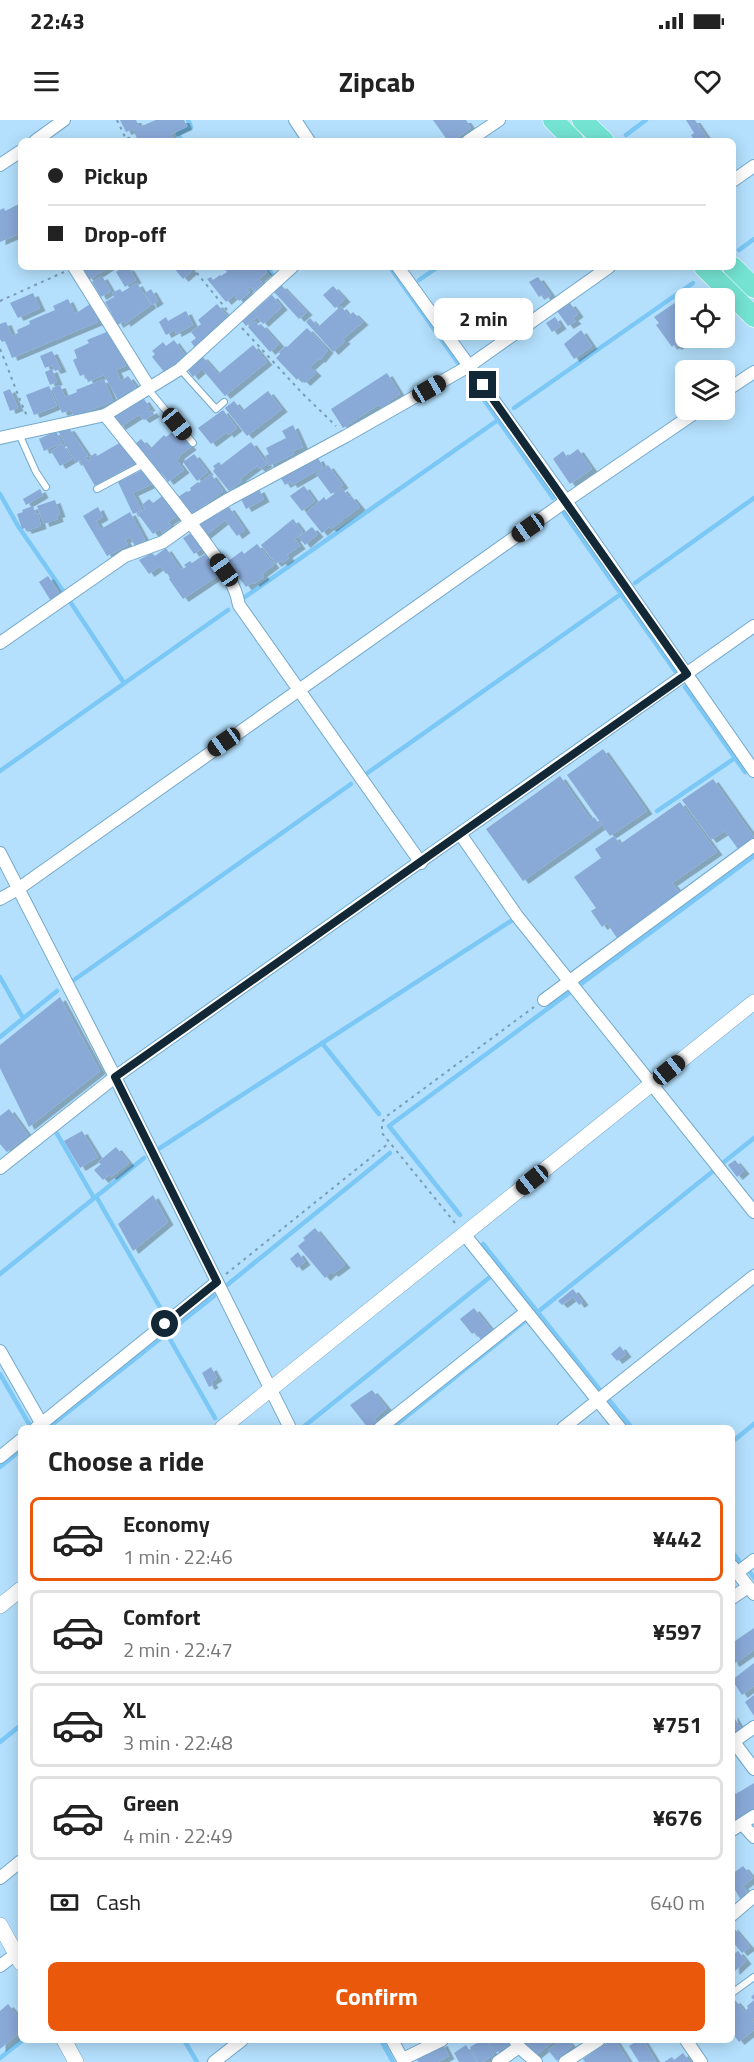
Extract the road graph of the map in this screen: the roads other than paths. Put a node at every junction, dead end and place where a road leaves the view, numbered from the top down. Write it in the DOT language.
graph roads {
  1 [pos="64,120"];
  2 [pos="295,120"];
  3 [pos="499,120"];
  4 [pos="553,120"];
  5 [pos="582,120"];
  6 [pos="38,138"];
  7 [pos="307,138"];
  8 [pos="472,138"];
  9 [pos="571,138"];
  10 [pos="601,138"];
  11 [pos="18,153"];
  12 [pos="0,165"];
  13 [pos="754,166"];
  14 [pos="736,179"];
  15 [pos="76,270"];
  16 [pos="289,270"];
  17 [pos="400,270"];
  18 [pos="605,270"];
  19 [pos="707,270"];
  20 [pos="736,270"];
  21 [pos="754,288"];
  22 [pos="754,317"];
  23 [pos="470,366"];
  24 [pos="180,369"];
  25 [pos="754,372"];
  26 [pos="735,385"];
  27 [pos="148,387"];
  28 [pos="224,402"];
  29 [pos="105,415"];
  30 [pos="684,420"];
  31 [pos="19,434"];
  32 [pos="0,438"];
  33 [pos="193,443"];
  34 [pos="144,464"];
  35 [pos="46,487"];
  36 [pos="97,489"];
  37 [pos="566,501"];
  38 [pos="191,522"];
  39 [pos="754,626"];
  40 [pos="0,643"];
  41 [pos="687,674"];
  42 [pos="299,689"];
  43 [pos="754,771"];
  44 [pos="461,835"];
  45 [pos="754,845"];
  46 [pos="0,854"];
  47 [pos="421,862"];
  48 [pos="18,889"];
  49 [pos="0,899"];
  50 [pos="574,986"];
  51 [pos="544,1000"];
  52 [pos="754,1002"];
  53 [pos="115,1077"];
  54 [pos="651,1084"];
  55 [pos="0,1168"];
  56 [pos="754,1212"];
  57 [pos="464,1234"];
  58 [pos="754,1276"];
  59 [pos="217,1282"];
  60 [pos="526,1312"];
  61 [pos="0,1351"];
  62 [pos="271,1389"];
  63 [pos="598,1401"];
  64 [pos="39,1425"];
  65 [pos="42,1425"];
  66 [pos="226,1425"];
  67 [pos="289,1425"];
  68 [pos="384,1425"];
  69 [pos="567,1425"];
  70 [pos="618,1425"];
  71 [pos="18,1442"];
  72 [pos="0,1457"];
  73 [pos="754,1560"];
  74 [pos="735,1570"];
  75 [pos="751,1590"];
  76 [pos="18,1591"];
  77 [pos="735,1598"];
  78 [pos="0,1606"];
  79 [pos="754,1727"];
  80 [pos="735,1741"];
  81 [pos="735,1746"];
  82 [pos="754,1770"];
  83 [pos="754,1816"];
  84 [pos="737,1827"];
  85 [pos="754,1837"];
  86 [pos="18,1863"];
  87 [pos="0,1878"];
  88 [pos="754,1896"];
  89 [pos="735,1912"];
  90 [pos="0,1925"];
  91 [pos="18,1956"];
  92 [pos="18,1958"];
  93 [pos="0,1966"];
  94 [pos="754,1977"];
  95 [pos="735,1991"];
  96 [pos="66,2043"];
  97 [pos="238,2043"];
  98 [pos="394,2043"];
  99 [pos="437,2043"];
  100 [pos="517,2043"];
  101 [pos="594,2043"];
  102 [pos="688,2043"];
  103 [pos="404,2061"];
  104 [pos="76,2062"];
  105 [pos="214,2062"];
  106 [pos="498,2062"];
  107 [pos="536,2062"];
  108 [pos="565,2062"];
  109 [pos="701,2062"];
  1 -- 6 [label="street"];
  2 -- 7 [label="street"];
  3 -- 8 [label="street"];
  4 -- 9 [label="main road"];
  5 -- 10 [label="main road"];
  11 -- 12 [label="street"];
  13 -- 14 [label="street"];
  15 -- 27 [label="street"];
  16 -- 24 [label="street"];
  17 -- 23 [label="street"];
  18 -- 23 [label="street"];
  19 -- 22 [label="main road"];
  20 -- 21 [label="main road"];
  23 -- 37 [label="street"];
  23 -- 38 [label="street"];
  24 -- 27 [label="street"];
  24 -- 28 [label="lane"];
  25 -- 26 [label="street"];
  27 -- 29 [label="street"];
  27 -- 33 [label="lane"];
  29 -- 31 [label="street"];
  29 -- 34 [label="street"];
  30 -- 37 [label="street"];
  31 -- 32 [label="street"];
  31 -- 35 [label="lane"];
  34 -- 36 [label="lane"];
  34 -- 38 [label="street"];
  37 -- 41 [label="street"];
  37 -- 42 [label="street"];
  38 -- 40 [label="street"];
  38 -- 42 [label="street"];
  39 -- 41 [label="street"];
  41 -- 43 [label="street"];
  41 -- 44 [label="street"];
  42 -- 47 [label="street"];
  42 -- 48 [label="street"];
  44 -- 47 [label="street"];
  44 -- 50 [label="street"];
  45 -- 50 [label="street"];
  46 -- 48 [label="street"];
  47 -- 53 [label="street"];
  48 -- 49 [label="street"];
  48 -- 53 [label="street"];
  50 -- 51 [label="street"];
  50 -- 54 [label="street"];
  52 -- 54 [label="street"];
  53 -- 55 [label="street"];
  53 -- 59 [label="street"];
  54 -- 56 [label="street"];
  54 -- 57 [label="street"];
  57 -- 60 [label="street"];
  57 -- 62 [label="street"];
  58 -- 63 [label="street"];
  59 -- 62 [label="street"];
  59 -- 65 [label="street"];
  60 -- 63 [label="street"];
  60 -- 68 [label="street"];
  61 -- 64 [label="street"];
  62 -- 66 [label="street"];
  62 -- 67 [label="street"];
  63 -- 69 [label="street"];
  63 -- 70 [label="street"];
  71 -- 72 [label="street"];
  73 -- 74 [label="street"];
  74 -- 75 [label="street"];
  75 -- 77 [label="street"];
  76 -- 78 [label="street"];
  79 -- 80 [label="street"];
  81 -- 82 [label="street"];
  83 -- 84 [label="street"];
  84 -- 85 [label="street"];
  86 -- 87 [label="street"];
  88 -- 89 [label="street"];
  90 -- 91 [label="street"];
  92 -- 93 [label="street"];
  94 -- 95 [label="lane"];
  96 -- 104 [label="street"];
  97 -- 105 [label="street"];
  98 -- 103 [label="street"];
  99 -- 103 [label="street"];
  100 -- 106 [label="street"];
  100 -- 107 [label="street"];
  101 -- 108 [label="street"];
  102 -- 109 [label="street"];
}
